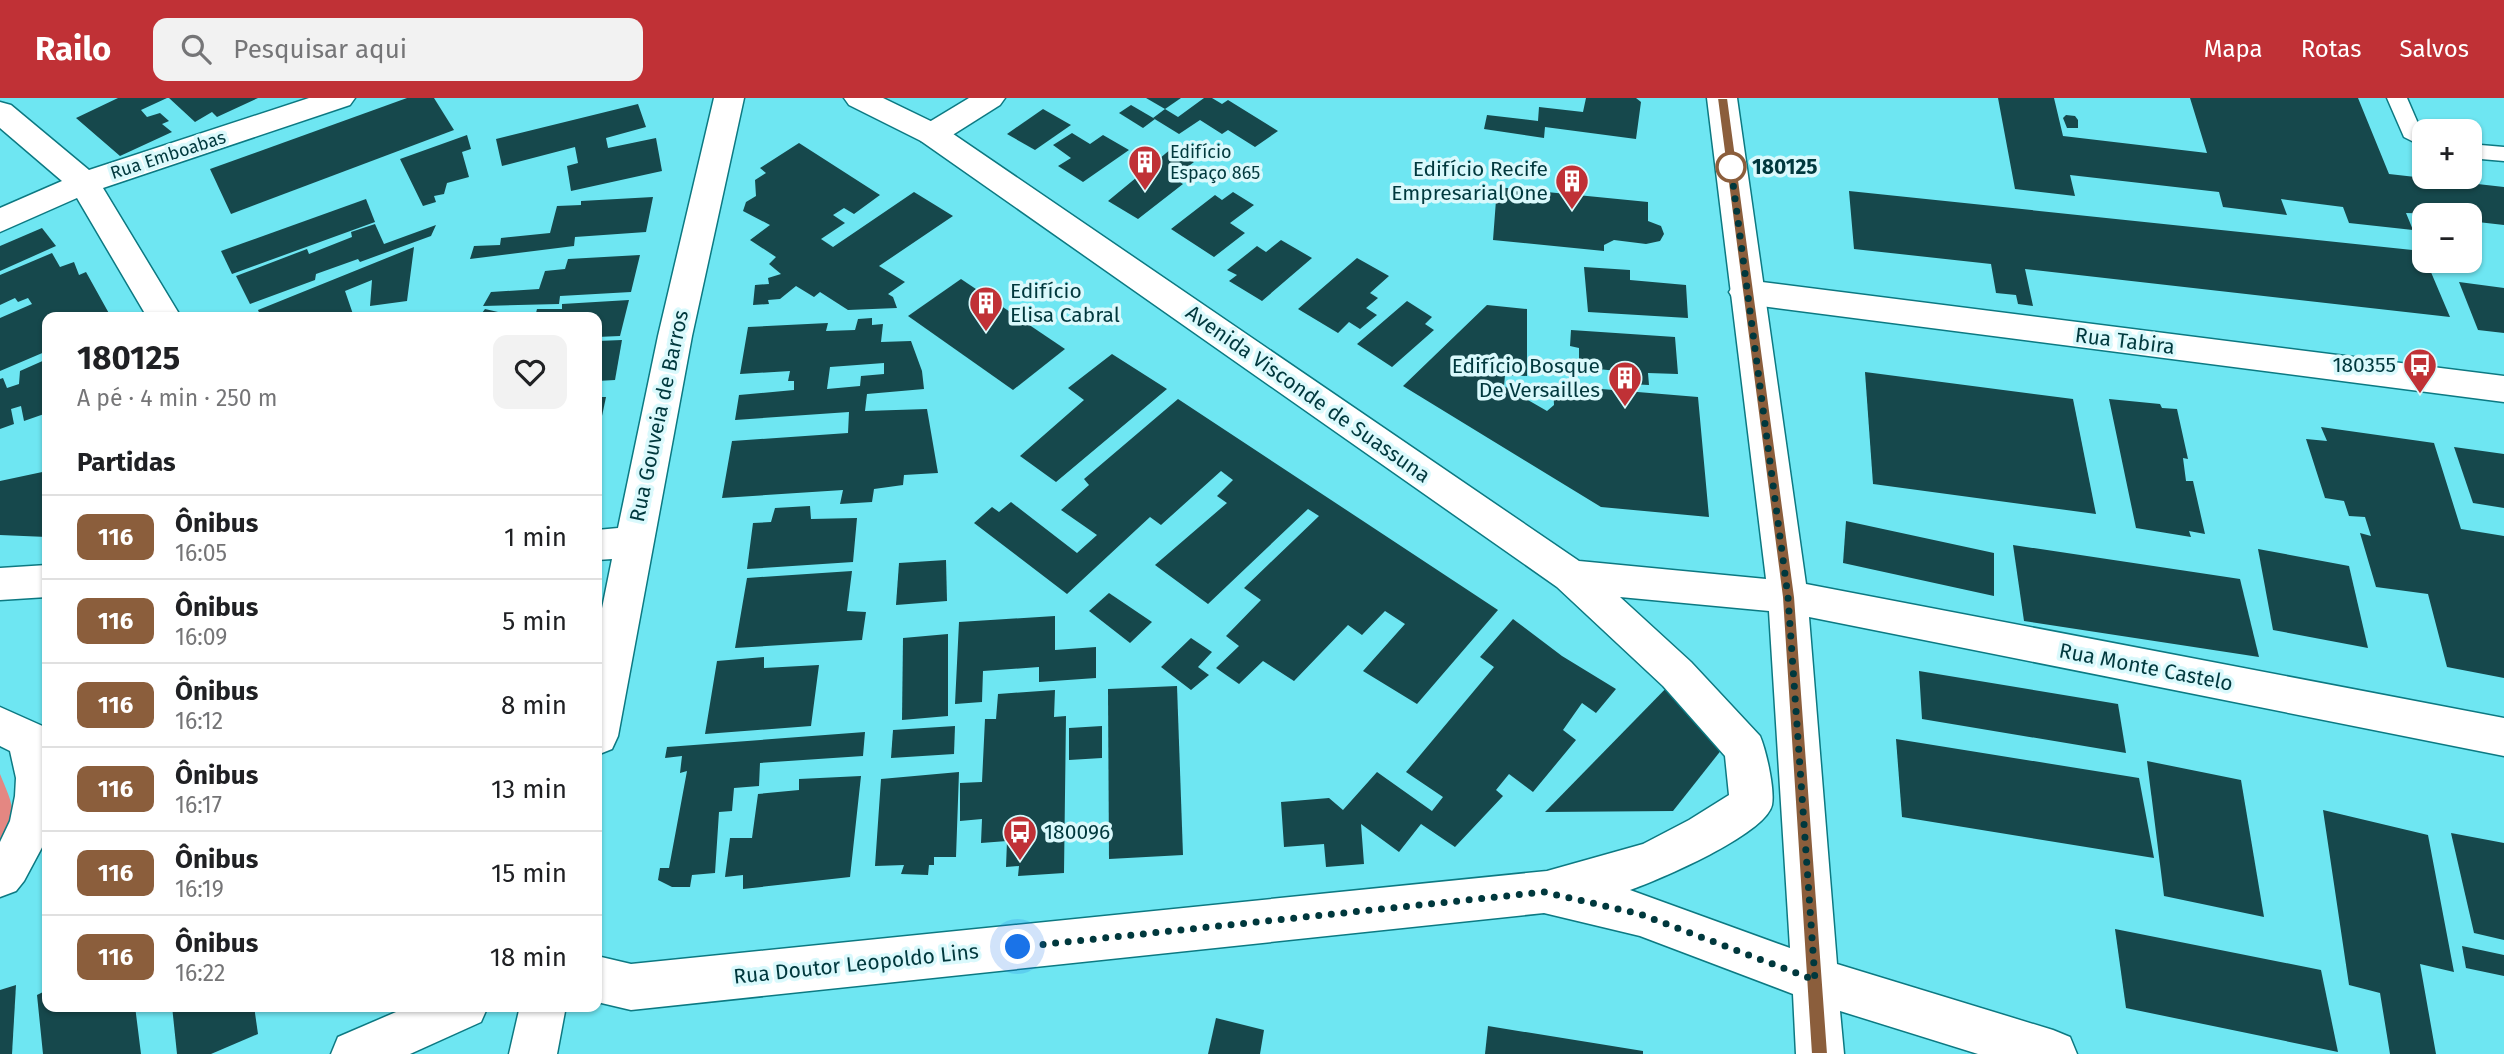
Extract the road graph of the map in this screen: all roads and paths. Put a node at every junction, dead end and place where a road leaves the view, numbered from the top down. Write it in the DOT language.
graph roads {
  1 [pos="340,98"];
  2 [pos="729,98"];
  3 [pos="859,98"];
  4 [pos="990,98"];
  5 [pos="1722,98"];
  6 [pos="2397,98"];
  7 [pos="0,112"];
  8 [pos="2412,133"];
  9 [pos="932,134"];
  10 [pos="2482,152"];
  11 [pos="2504,154"];
  12 [pos="84,183"];
  13 [pos="0,221"];
  14 [pos="1746,292"];
  15 [pos="161,312"];
  16 [pos="2504,389"];
  17 [pos="615,543"];
  18 [pos="1571,576"];
  19 [pos="42,581"];
  20 [pos="0,584"];
  21 [pos="1788,597"];
  22 [pos="602,682"];
  23 [pos="2504,737"];
  24 [pos="25,738"];
  25 [pos="0,876"];
  26 [pos="1544,892"];
  27 [pos="602,980"];
  28 [pos="1815,980"];
  29 [pos="451,1012"];
  30 [pos="542,1012"];
  31 [pos="355,1054"];
  32 [pos="533,1054"];
  33 [pos="1819,1054"];
  34 [pos="2053,1054"];
  1 -- 12 [label="main road, Rua Emboabas"];
  2 -- 17 [label="main road, Rua Gouveia de Barros"];
  3 -- 9 [label="main road, Avenida Visconde de Suassuna"];
  4 -- 9 [label="main road"];
  5 -- 14 [label="main road"];
  6 -- 8 [label="lane"];
  7 -- 12 [label="main road"];
  9 -- 18 [label="main road, Avenida Visconde de Suassuna"];
  10 -- 11 [label="lane"];
  12 -- 13 [label="main road, Rua Emboabas"];
  12 -- 15 [label="main road"];
  14 -- 16 [label="main road, Rua Tabira"];
  14 -- 21 [label="main road"];
  17 -- 22 [label="main road, Rua Gouveia de Barros"];
  18 -- 21 [label="main road, Avenida Visconde de Suassuna"];
  18 -- 26 [label="main road"];
  19 -- 20 [label="main road"];
  21 -- 23 [label="main road, Rua Monte Castelo"];
  21 -- 28 [label="main road"];
  24 -- 25 [label="main road"];
  26 -- 27 [label="main road, Rua Doutor Leopoldo Lins"];
  26 -- 28 [label="main road, Rua Doutor Leopoldo Lins"];
  28 -- 33 [label="main road"];
  28 -- 34 [label="main road, Rua Doutor Leopoldo Lins"];
  29 -- 31 [label="main road"];
  30 -- 32 [label="main road"];
}
